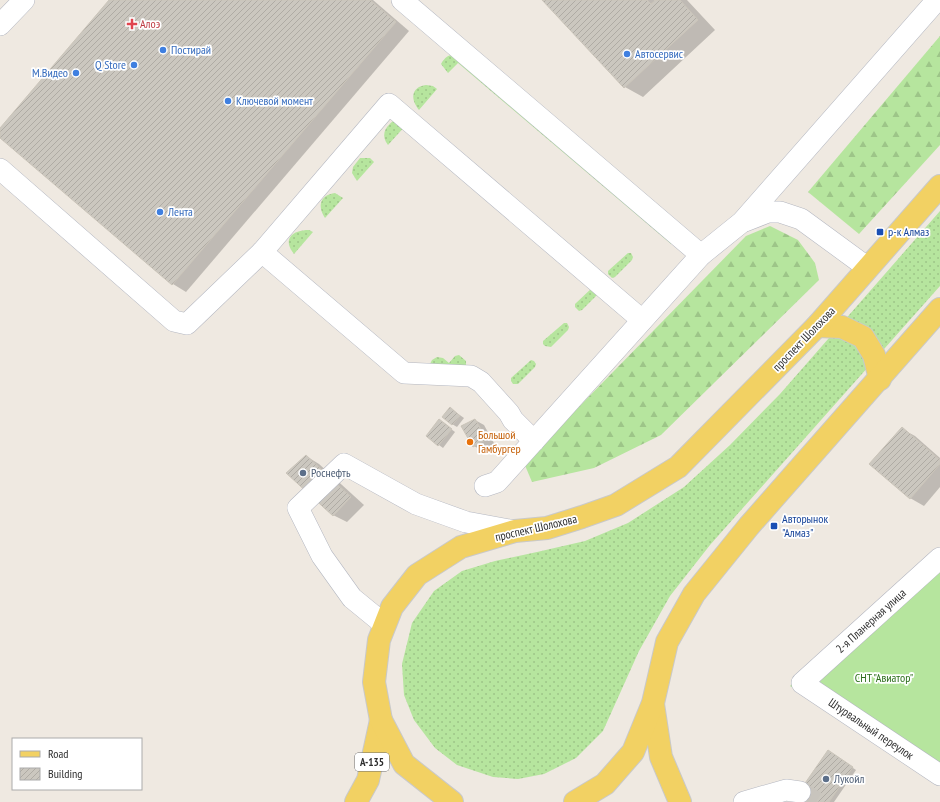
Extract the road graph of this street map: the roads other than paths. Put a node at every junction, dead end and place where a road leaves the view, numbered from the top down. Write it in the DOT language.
graph roads {
  1 [pos="24,0"];
  2 [pos="402,0"];
  3 [pos="937,0"];
  4 [pos="0,25"];
  5 [pos="0,169"];
  6 [pos="940,186"];
  7 [pos="742,222"];
  8 [pos="262,252"];
  9 [pos="701,254"];
  10 [pos="868,268"];
  11 [pos="940,309"];
  12 [pos="642,320"];
  13 [pos="817,326"];
  14 [pos="880,379"];
  15 [pos="534,441"];
  16 [pos="485,486"];
  17 [pos="516,531"];
  18 [pos="940,558"];
  19 [pos="385,625"];
  20 [pos="802,684"];
  21 [pos="653,703"];
  22 [pos="381,720"];
  23 [pos="940,775"];
  24 [pos="800,792"];
  25 [pos="356,802"];
  26 [pos="452,802"];
  27 [pos="575,802"];
  28 [pos="680,802"];
  29 [pos="744,802"];
  1 -- 4 [label="street"];
  2 -- 9 [label="street"];
  3 -- 7 [label="street"];
  5 -- 8 [label="street"];
  6 -- 10 [label="main road, проспект Шолохова"];
  7 -- 9 [label="street"];
  7 -- 10 [label="street"];
  8 -- 12 [label="street"];
  8 -- 15 [label="street"];
  9 -- 12 [label="street"];
  10 -- 13 [label="main road, проспект Шолохова"];
  11 -- 14 [label="main road"];
  12 -- 15 [label="street"];
  13 -- 14 [label="main road"];
  13 -- 17 [label="main road, проспект Шолохова"];
  14 -- 21 [label="main road"];
  15 -- 16 [label="street"];
  17 -- 19 [label="main road, проспект Шолохова"];
  17 -- 19 [label="street"];
  18 -- 20 [label="street, 2-я Планерная улица"];
  19 -- 22 [label="main road, проспект Шолохова"];
  20 -- 23 [label="street, Штурвальный переулок"];
  21 -- 27 [label="main road"];
  21 -- 28 [label="main road"];
  22 -- 25 [label="main road, А-135"];
  22 -- 26 [label="main road, проспект Шолохова"];
  24 -- 29 [label="street"];
}
